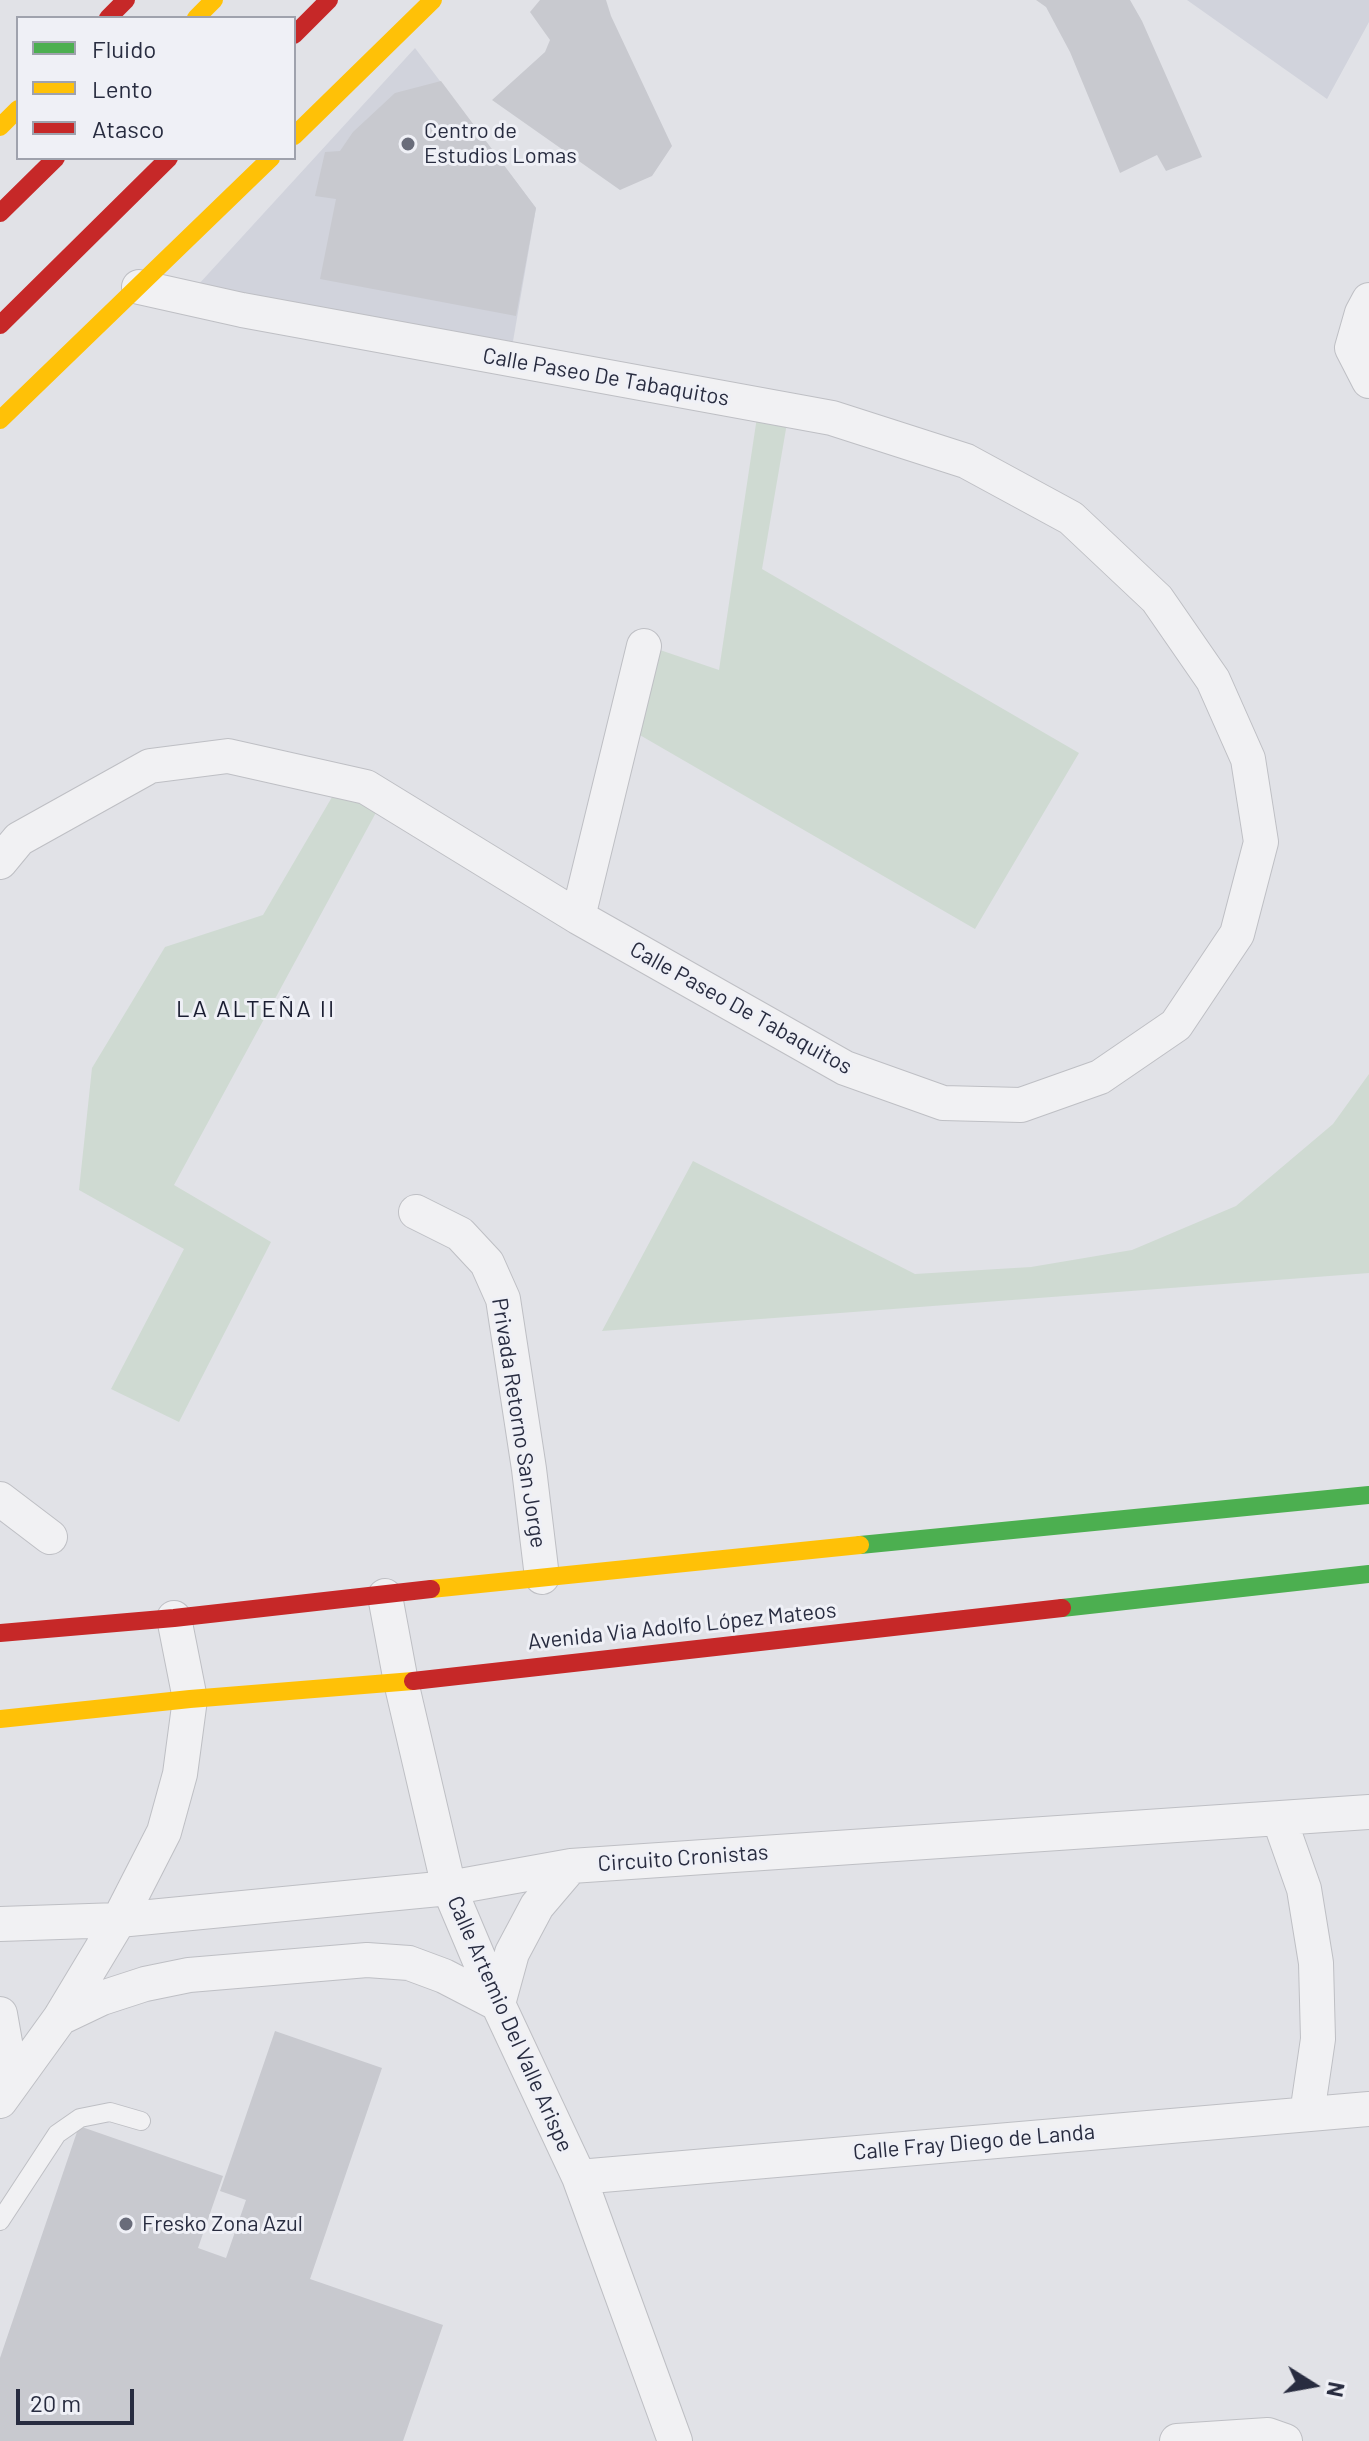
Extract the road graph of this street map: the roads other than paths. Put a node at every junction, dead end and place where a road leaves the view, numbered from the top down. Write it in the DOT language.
graph roads {
  1 [pos="126,0"];
  2 [pos="214,0"];
  3 [pos="329,0"];
  4 [pos="433,0"];
  5 [pos="110,16"];
  6 [pos="198,16"];
  7 [pos="296,33"];
  8 [pos="16,111"];
  9 [pos="0,127"];
  10 [pos="296,134"];
  11 [pos="54,160"];
  12 [pos="167,160"];
  13 [pos="269,160"];
  14 [pos="0,213"];
  15 [pos="139,287"];
  16 [pos="1367,313"];
  17 [pos="0,325"];
  18 [pos="1369,381"];
  19 [pos="0,420"];
  20 [pos="644,646"];
  21 [pos="0,862"];
  22 [pos="578,917"];
  23 [pos="416,1212"];
  24 [pos="1369,1495"];
  25 [pos="0,1499"];
  26 [pos="50,1537"];
  27 [pos="1369,1574"];
  28 [pos="542,1577"];
  29 [pos="385,1596"];
  30 [pos="174,1618"];
  31 [pos="0,1633"];
  32 [pos="401,1682"];
  33 [pos="190,1699"];
  34 [pos="0,1719"];
  35 [pos="1369,1812"];
  36 [pos="1279,1818"];
  37 [pos="571,1866"];
  38 [pos="449,1888"];
  39 [pos="119,1920"];
  40 [pos="0,1924"];
  41 [pos="498,2004"];
  42 [pos="0,2014"];
  43 [pos="60,2018"];
  44 [pos="6,2091"];
  45 [pos="1369,2109"];
  46 [pos="1307,2114"];
  47 [pos="141,2121"];
  48 [pos="579,2177"];
  49 [pos="0,2221"];
  50 [pos="675,2441"];
  51 [pos="1177,2441"];
  52 [pos="1285,2441"];
  1 -- 5 [label="main road"];
  2 -- 6 [label="main road"];
  3 -- 7 [label="main road"];
  4 -- 10 [label="main road"];
  8 -- 9 [label="main road"];
  11 -- 14 [label="main road"];
  12 -- 17 [label="main road"];
  13 -- 15 [label="main road"];
  15 -- 19 [label="main road"];
  15 -- 22 [label="street, Calle Paseo De Tabaquitos"];
  16 -- 18 [label="street"];
  20 -- 22 [label="street"];
  21 -- 22 [label="street, Calle Paseo De Tabaquitos"];
  23 -- 28 [label="street, Privada Retorno San Jorge"];
  24 -- 28 [label="main road"];
  25 -- 26 [label="street"];
  27 -- 32 [label="main road, Avenida Via Adolfo López Mateos"];
  28 -- 29 [label="main road"];
  29 -- 30 [label="main road"];
  29 -- 32 [label="street, Calle Artemio Del Valle Arispe"];
  30 -- 31 [label="main road"];
  30 -- 33 [label="street"];
  32 -- 33 [label="main road, Avenida Via Adolfo López Mateos"];
  32 -- 38 [label="street, Calle Artemio Del Valle Arispe"];
  33 -- 34 [label="main road, Avenida Via Adolfo López Mateos"];
  33 -- 39 [label="street"];
  35 -- 36 [label="street, Circuito Cronistas"];
  36 -- 37 [label="street, Circuito Cronistas"];
  36 -- 46 [label="street"];
  37 -- 38 [label="street, Circuito Cronistas"];
  37 -- 41 [label="street"];
  38 -- 39 [label="street, Circuito Cronistas"];
  38 -- 41 [label="street, Calle Artemio Del Valle Arispe"];
  39 -- 40 [label="street, Circuito Cronistas"];
  39 -- 43 [label="street"];
  41 -- 43 [label="street"];
  41 -- 48 [label="street, Calle Artemio Del Valle Arispe"];
  42 -- 44 [label="street"];
  43 -- 44 [label="street"];
  45 -- 46 [label="street, Calle Fray Diego de Landa"];
  46 -- 48 [label="street, Calle Fray Diego de Landa"];
  47 -- 49 [label="lane"];
  48 -- 50 [label="street, Calle Artemio Del Valle Arispe"];
  51 -- 52 [label="street"];
}
